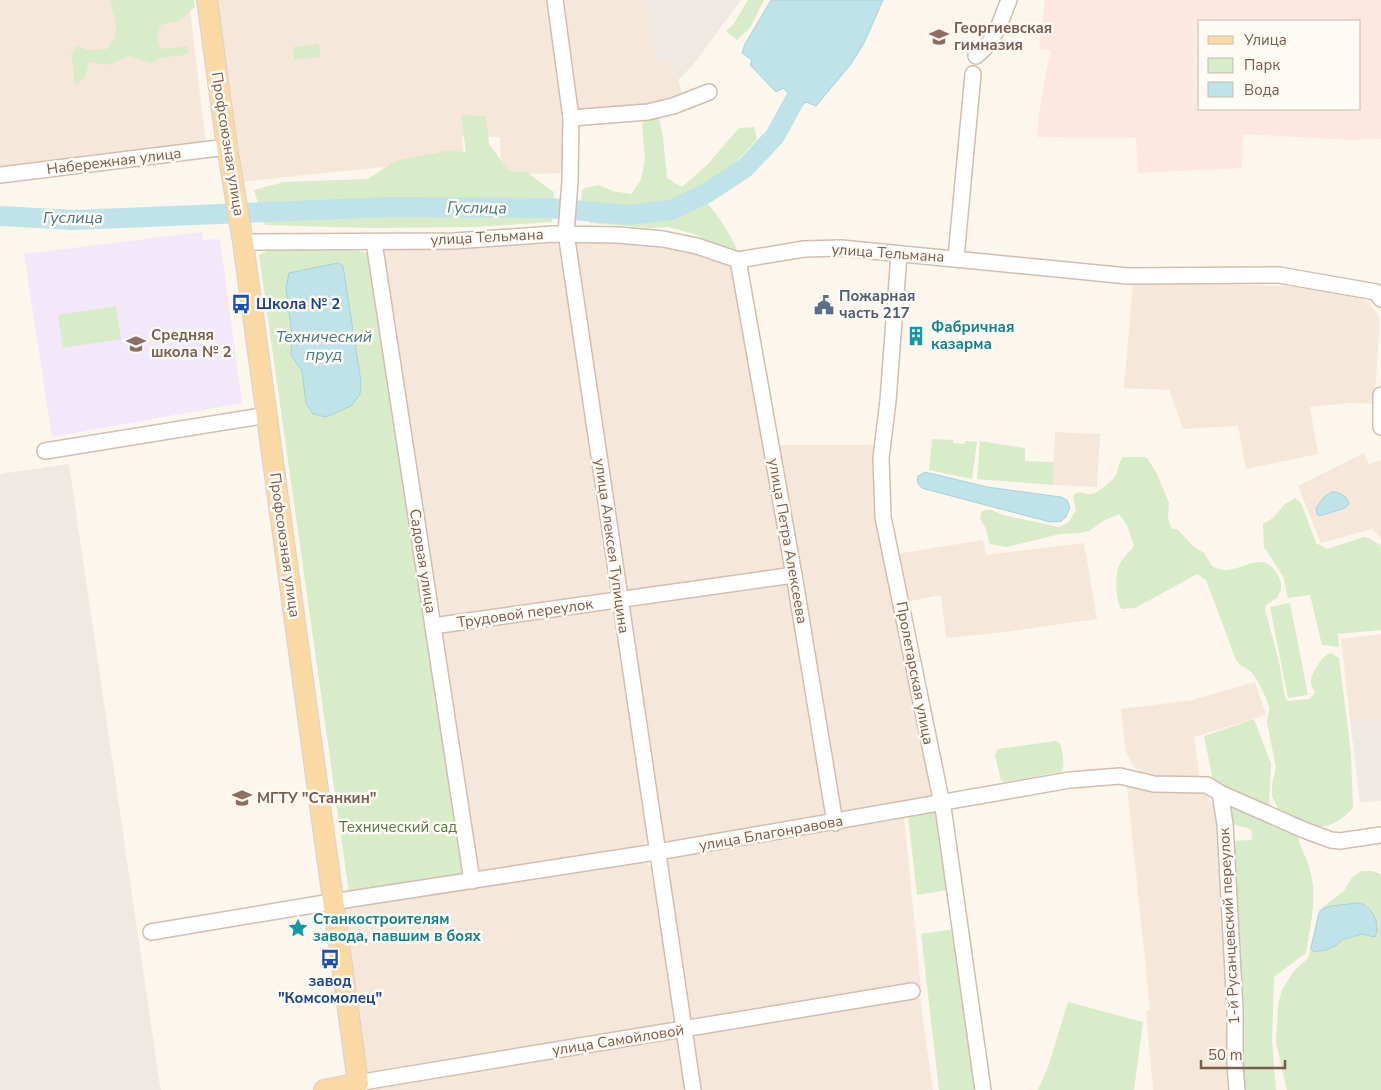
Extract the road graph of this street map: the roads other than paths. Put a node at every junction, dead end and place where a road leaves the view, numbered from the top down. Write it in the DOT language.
graph roads {
  1 [pos="206,0"];
  2 [pos="555,0"];
  3 [pos="1009,0"];
  4 [pos="976,56"];
  5 [pos="973,74"];
  6 [pos="709,92"];
  7 [pos="571,118"];
  8 [pos="227,147"];
  9 [pos="0,175"];
  10 [pos="566,227"];
  11 [pos="242,234"];
  12 [pos="374,242"];
  13 [pos="899,254"];
  14 [pos="956,258"];
  15 [pos="738,260"];
  16 [pos="1381,299"];
  17 [pos="1381,395"];
  18 [pos="267,415"];
  19 [pos="1381,427"];
  20 [pos="45,451"];
  21 [pos="794,575"];
  22 [pos="620,598"];
  23 [pos="433,626"];
  24 [pos="1220,793"];
  25 [pos="942,803"];
  26 [pos="835,822"];
  27 [pos="1381,835"];
  28 [pos="657,852"];
  29 [pos="472,881"];
  30 [pos="334,902"];
  31 [pos="151,932"];
  32 [pos="912,991"];
  33 [pos="683,1030"];
  34 [pos="358,1087"];
  35 [pos="324,1090"];
  36 [pos="693,1090"];
  37 [pos="983,1090"];
  38 [pos="1238,1090"];
  1 -- 8 [label="main road, Профсоюзная улица"];
  2 -- 7 [label="street, улица Алексея Тупицина"];
  3 -- 4 [label="street"];
  5 -- 14 [label="street"];
  6 -- 7 [label="street"];
  7 -- 10 [label="street, улица Алексея Тупицина"];
  8 -- 9 [label="street, Набережная улица"];
  8 -- 11 [label="main road, Профсоюзная улица"];
  10 -- 12 [label="street, улица Тельмана"];
  10 -- 15 [label="street, улица Тельмана"];
  10 -- 22 [label="street, улица Алексея Тупицина"];
  11 -- 12 [label="street, улица Тельмана"];
  11 -- 18 [label="main road, Профсоюзная улица"];
  12 -- 23 [label="street, Садовая улица"];
  13 -- 14 [label="street, улица Тельмана"];
  13 -- 15 [label="street, улица Тельмана"];
  13 -- 25 [label="street, Пролетарская улица"];
  14 -- 16 [label="street, улица Тельмана"];
  15 -- 21 [label="street, улица Петра Алексеева"];
  17 -- 19 [label="street"];
  18 -- 20 [label="street"];
  18 -- 30 [label="main road, Профсоюзная улица"];
  21 -- 22 [label="street, Трудовой переулок"];
  21 -- 26 [label="street, улица Петра Алексеева"];
  22 -- 23 [label="street, Трудовой переулок"];
  22 -- 28 [label="street, улица Алексея Тупицина"];
  23 -- 29 [label="street, Садовая улица"];
  24 -- 25 [label="street, улица Благонравова"];
  24 -- 27 [label="street, улица Благонравова"];
  24 -- 38 [label="street, 1-й Русанцевский переулок"];
  25 -- 26 [label="street, улица Благонравова"];
  25 -- 37 [label="street, Пролетарская улица"];
  26 -- 28 [label="street, улица Благонравова"];
  28 -- 29 [label="street, улица Благонравова"];
  28 -- 33 [label="street, улица Алексея Тупицина"];
  29 -- 30 [label="street, улица Благонравова"];
  30 -- 31 [label="street, улица Благонравова"];
  30 -- 34 [label="main road, Профсоюзная улица"];
  32 -- 33 [label="street, улица Самойловой"];
  33 -- 34 [label="street, улица Самойловой"];
  33 -- 36 [label="street, улица Алексея Тупицина"];
  34 -- 35 [label="main road, улица Самойловой"];
}
